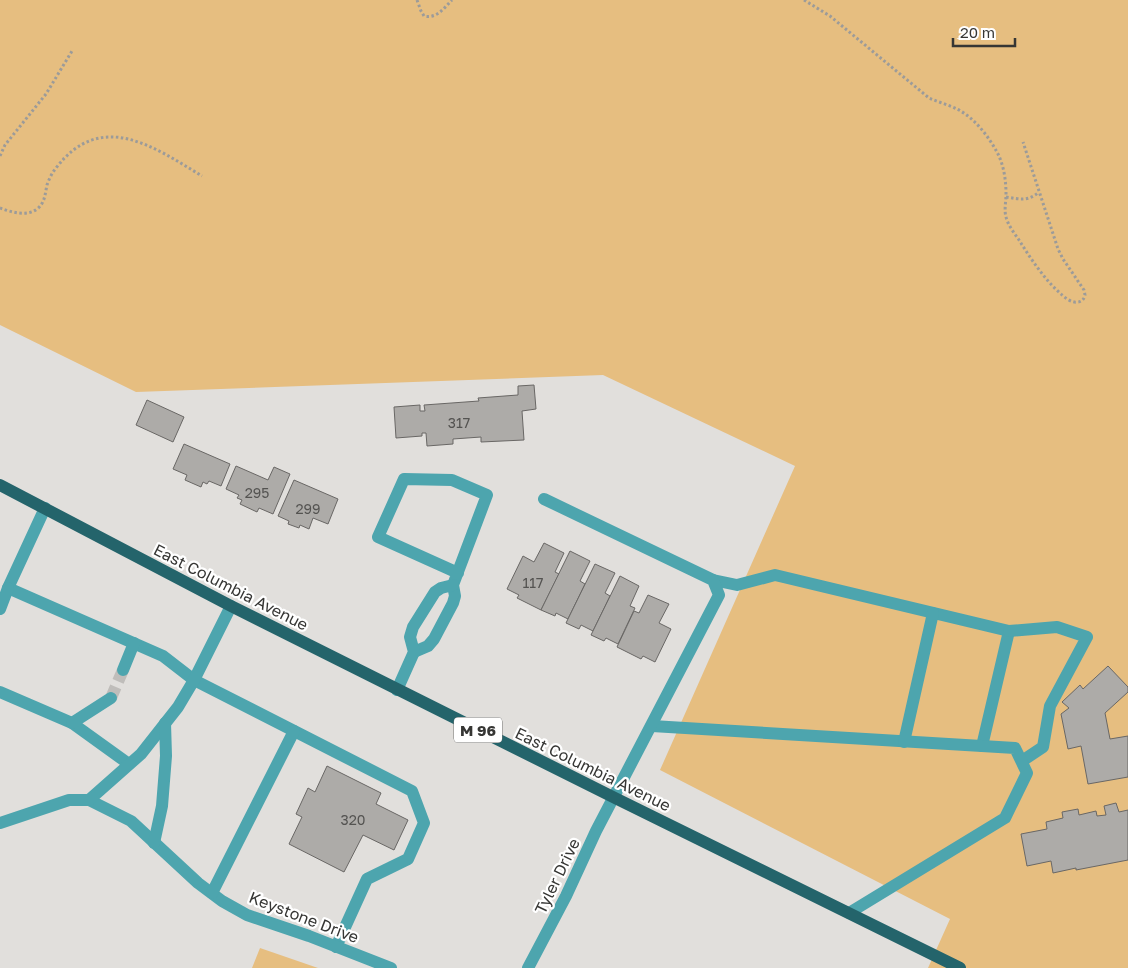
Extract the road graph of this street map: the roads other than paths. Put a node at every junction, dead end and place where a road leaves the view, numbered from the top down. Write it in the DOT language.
graph roads {
  1 [pos="0,485"];
  2 [pos="544,499"];
  3 [pos="45,508"];
  4 [pos="456,579"];
  5 [pos="713,580"];
  6 [pos="8,588"];
  7 [pos="230,606"];
  8 [pos="0,609"];
  9 [pos="933,613"];
  10 [pos="1009,631"];
  11 [pos="134,643"];
  12 [pos="414,652"];
  13 [pos="123,670"];
  14 [pos="194,680"];
  15 [pos="397,690"];
  16 [pos="0,692"];
  17 [pos="111,698"];
  18 [pos="72,723"];
  19 [pos="165,723"];
  20 [pos="652,726"];
  21 [pos="294,731"];
  22 [pos="904,742"];
  23 [pos="982,746"];
  24 [pos="1022,761"];
  25 [pos="129,764"];
  26 [pos="614,798"];
  27 [pos="89,800"];
  28 [pos="0,823"];
  29 [pos="154,843"];
  30 [pos="212,893"];
  31 [pos="848,913"];
  32 [pos="336,947"];
  33 [pos="392,968"];
  34 [pos="528,968"];
  35 [pos="960,968"];
  1 -- 3 [label="main road, East Columbia Avenue / M 96"];
  2 -- 5 [label="street"];
  3 -- 6 [label="street"];
  3 -- 7 [label="main road, East Columbia Avenue / M 96"];
  4 -- 4 [label="street"];
  4 -- 12 [label="street"];
  4 -- 12 [label="street"];
  5 -- 9 [label="street"];
  5 -- 20 [label="street, Tyler Drive"];
  6 -- 8 [label="street"];
  6 -- 11 [label="street"];
  7 -- 14 [label="street"];
  7 -- 15 [label="main road, East Columbia Avenue / M 96"];
  9 -- 10 [label="street"];
  9 -- 22 [label="street"];
  10 -- 23 [label="street"];
  10 -- 24 [label="street"];
  11 -- 13 [label="street"];
  11 -- 14 [label="street"];
  12 -- 15 [label="street"];
  14 -- 19 [label="street"];
  14 -- 21 [label="street"];
  15 -- 26 [label="main road, East Columbia Avenue / M 96"];
  16 -- 18 [label="street"];
  17 -- 18 [label="street"];
  18 -- 25 [label="street"];
  19 -- 25 [label="street"];
  19 -- 29 [label="street"];
  20 -- 22 [label="street"];
  20 -- 26 [label="street, Tyler Drive"];
  21 -- 30 [label="street"];
  21 -- 32 [label="street"];
  22 -- 23 [label="street"];
  23 -- 24 [label="street"];
  24 -- 31 [label="street"];
  25 -- 27 [label="street"];
  26 -- 31 [label="main road, East Columbia Avenue / M 96"];
  26 -- 34 [label="street, Tyler Drive"];
  27 -- 28 [label="street"];
  27 -- 29 [label="street, Keystone Drive"];
  29 -- 30 [label="street, Keystone Drive"];
  30 -- 32 [label="street, Keystone Drive"];
  31 -- 35 [label="main road, East Columbia Avenue / M 96"];
  32 -- 33 [label="street, Keystone Drive"];
}
